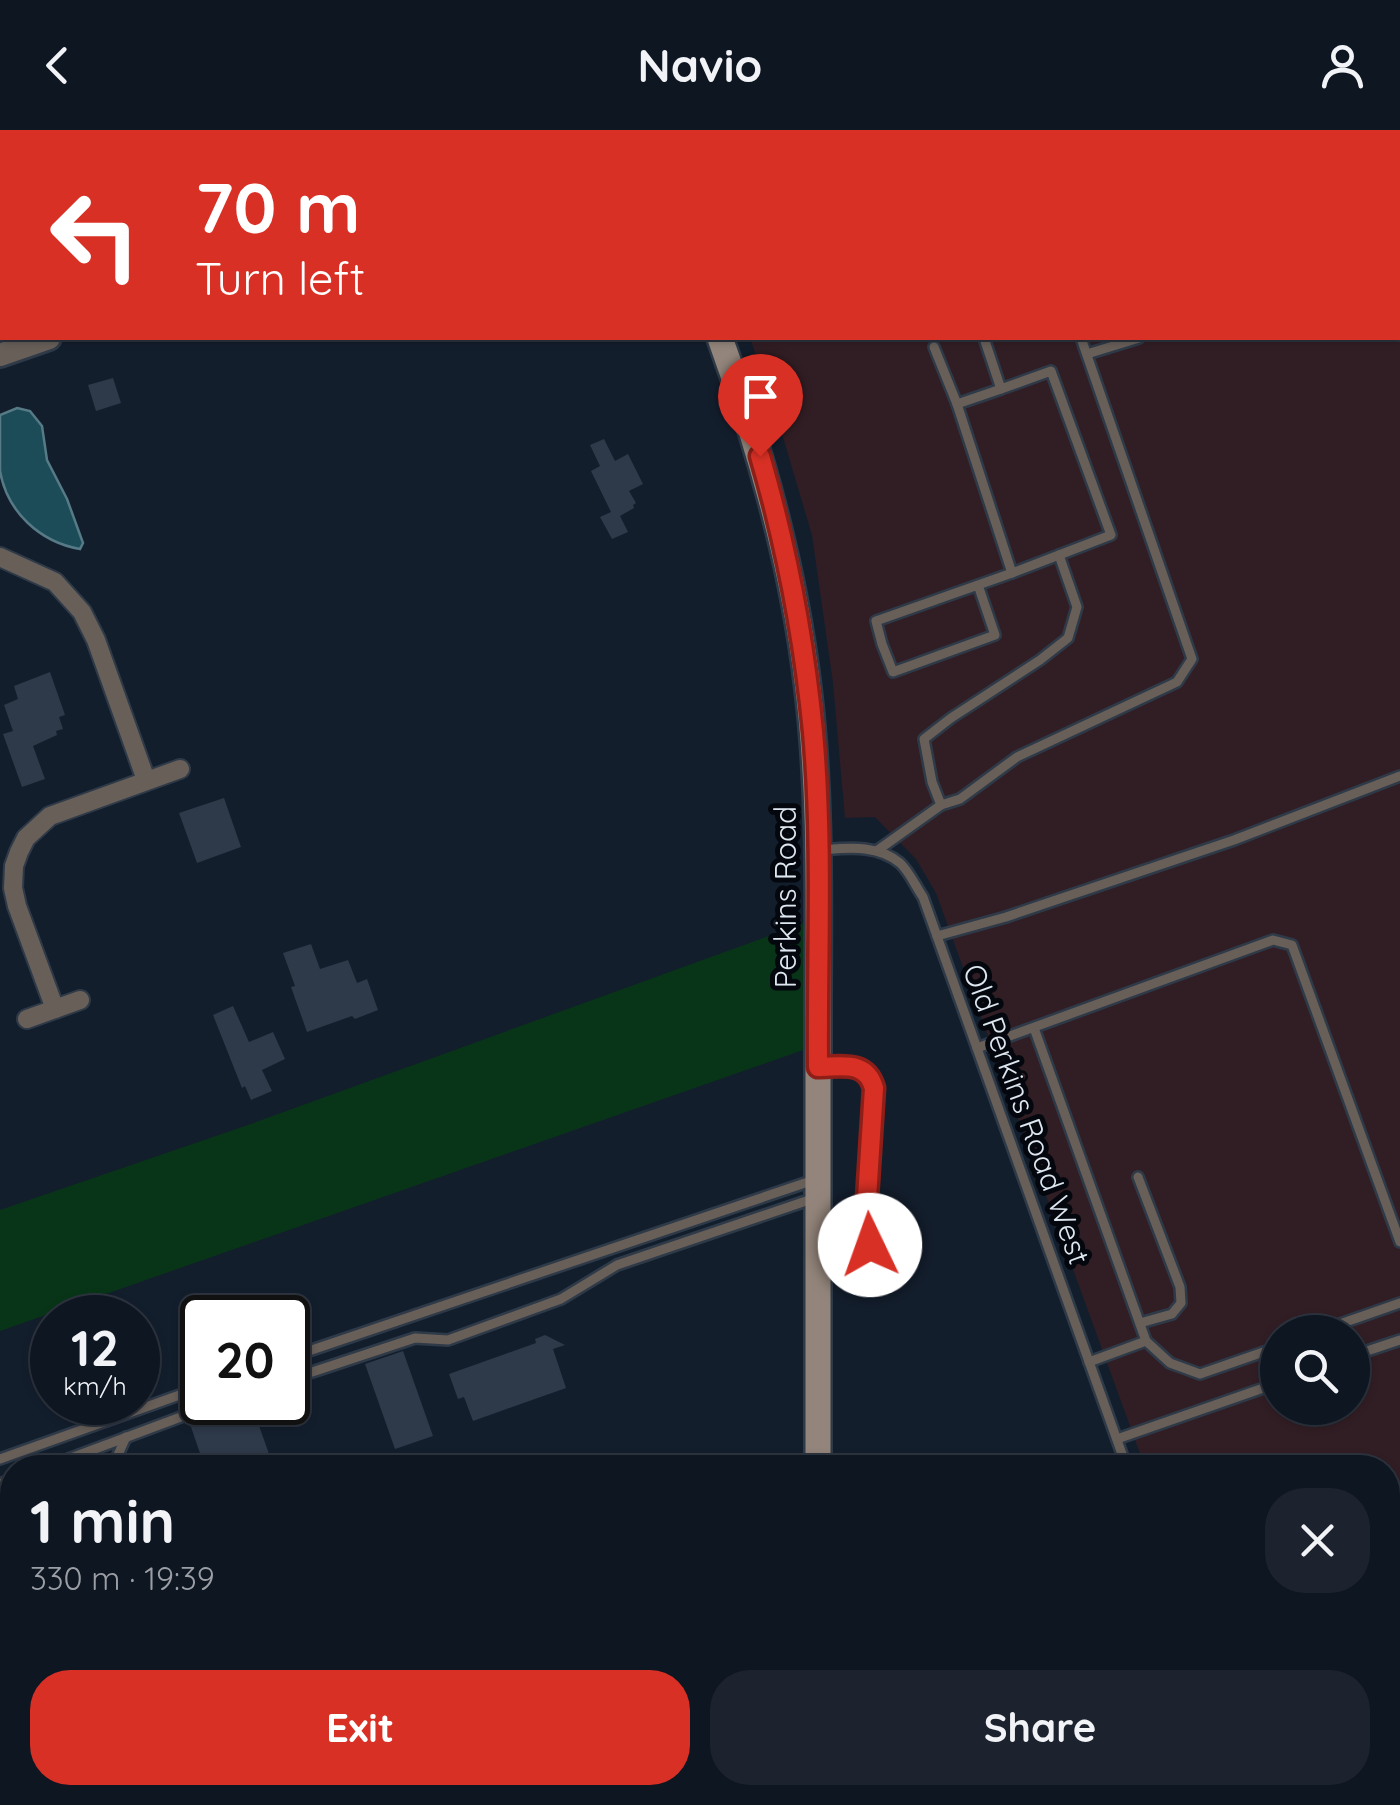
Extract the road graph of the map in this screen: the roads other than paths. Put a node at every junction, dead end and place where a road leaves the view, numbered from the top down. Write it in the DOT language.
graph roads {
  1 [pos="43,340"];
  2 [pos="721,340"];
  3 [pos="985,340"];
  4 [pos="1082,340"];
  5 [pos="1133,340"];
  6 [pos="934,347"];
  7 [pos="1086,354"];
  8 [pos="0,355"];
  9 [pos="1001,389"];
  10 [pos="957,404"];
  11 [pos="1059,555"];
  12 [pos="0,557"];
  13 [pos="1012,574"];
  14 [pos="978,585"];
  15 [pos="180,769"];
  16 [pos="1400,776"];
  17 [pos="146,780"];
  18 [pos="941,806"];
  19 [pos="818,850"];
  20 [pos="878,850"];
  21 [pos="937,936"];
  22 [pos="80,1000"];
  23 [pos="55,1009"];
  24 [pos="27,1020"];
  25 [pos="1034,1028"];
  26 [pos="977,1048"];
  27 [pos="818,1067"];
  28 [pos="1138,1177"];
  29 [pos="819,1188"];
  30 [pos="1400,1242"];
  31 [pos="818,1265"];
  32 [pos="1400,1303"];
  33 [pos="1366,1315"];
  34 [pos="1140,1324"];
  35 [pos="1400,1340"];
  36 [pos="1146,1341"];
  37 [pos="1370,1350"];
  38 [pos="310,1351"];
  39 [pos="1260,1353"];
  40 [pos="1090,1362"];
  41 [pos="310,1373"];
  42 [pos="1260,1388"];
  43 [pos="180,1395"];
  44 [pos="180,1417"];
  45 [pos="126,1437"];
  46 [pos="1117,1439"];
  47 [pos="11,1455"];
  48 [pos="78,1455"];
  49 [pos="118,1455"];
  50 [pos="818,1455"];
  51 [pos="1123,1455"];
  1 -- 8 [label="street"];
  2 -- 19 [label="main road, Perkins Road"];
  3 -- 9 [label="lane"];
  4 -- 7 [label="lane"];
  5 -- 7 [label="lane"];
  6 -- 10 [label="lane"];
  7 -- 18 [label="lane"];
  9 -- 10 [label="lane"];
  9 -- 11 [label="lane"];
  10 -- 13 [label="lane"];
  11 -- 13 [label="lane"];
  11 -- 18 [label="lane"];
  12 -- 17 [label="street"];
  13 -- 14 [label="lane"];
  14 -- 14 [label="lane"];
  15 -- 17 [label="street"];
  16 -- 21 [label="lane"];
  17 -- 23 [label="street"];
  18 -- 20 [label="lane"];
  19 -- 20 [label="lane"];
  19 -- 27 [label="main road, Perkins Road"];
  20 -- 21 [label="lane, Old Perkins Road West"];
  21 -- 26 [label="lane, Old Perkins Road West"];
  22 -- 23 [label="street"];
  23 -- 24 [label="street"];
  25 -- 26 [label="lane"];
  25 -- 30 [label="lane"];
  25 -- 34 [label="lane"];
  26 -- 40 [label="lane, Old Perkins Road West"];
  27 -- 29 [label="main road, Perkins Road"];
  27 -- 31 [label="lane"];
  28 -- 34 [label="lane"];
  29 -- 31 [label="main road, Perkins Road"];
  29 -- 38 [label="lane"];
  29 -- 41 [label="lane"];
  31 -- 50 [label="main road, Perkins Road"];
  32 -- 33 [label="lane"];
  34 -- 36 [label="lane"];
  35 -- 37 [label="lane"];
  36 -- 39 [label="lane"];
  36 -- 40 [label="lane"];
  40 -- 46 [label="lane, Old Perkins Road West"];
  42 -- 46 [label="lane"];
  43 -- 47 [label="lane"];
  44 -- 45 [label="lane"];
  45 -- 48 [label="lane"];
  45 -- 49 [label="lane"];
  46 -- 51 [label="lane, Old Perkins Road West"];
}
